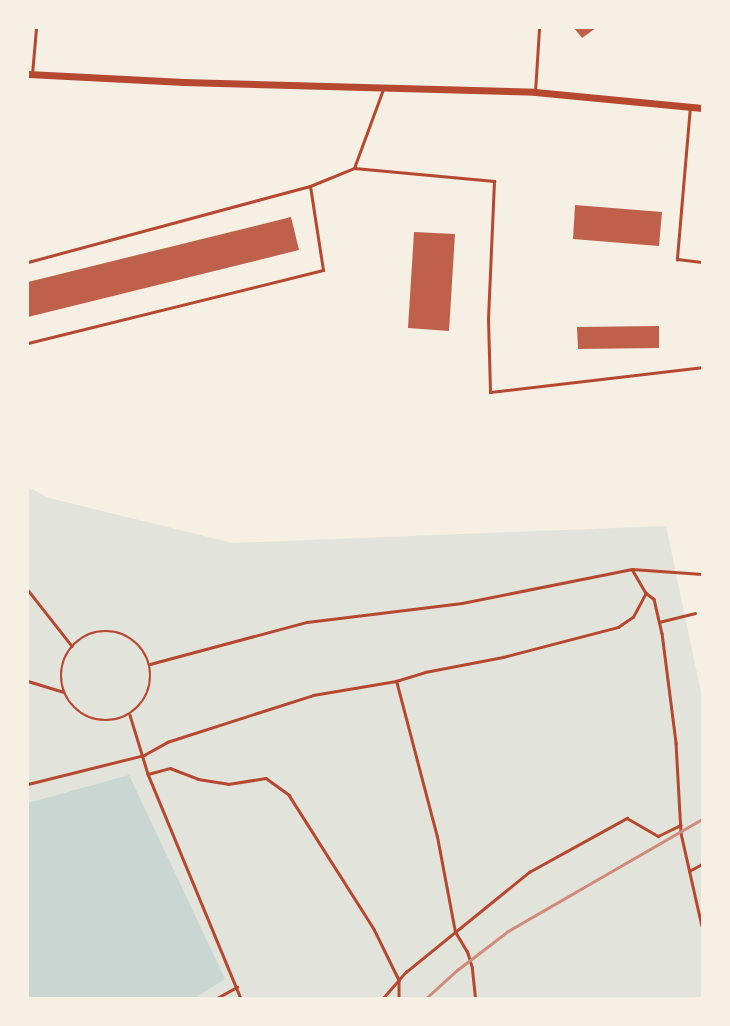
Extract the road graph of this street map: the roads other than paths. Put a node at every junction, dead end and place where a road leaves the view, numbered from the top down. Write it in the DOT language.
graph roads {
  1 [pos="36,28"];
  2 [pos="539,28"];
  3 [pos="30,74"];
  4 [pos="384,87"];
  5 [pos="535,92"];
  6 [pos="690,106"];
  7 [pos="702,108"];
  8 [pos="354,168"];
  9 [pos="310,186"];
  10 [pos="28,262"];
  11 [pos="702,262"];
  12 [pos="28,343"];
  13 [pos="702,367"];
  1 -- 3 [label="lane"];
  2 -- 5 [label="lane"];
  3 -- 4 [label="street"];
  4 -- 5 [label="street"];
  4 -- 8 [label="lane"];
  5 -- 6 [label="street"];
  6 -- 7 [label="street"];
  6 -- 11 [label="lane"];
  8 -- 9 [label="lane"];
  8 -- 13 [label="lane"];
  9 -- 10 [label="lane"];
  9 -- 12 [label="lane"];
}
